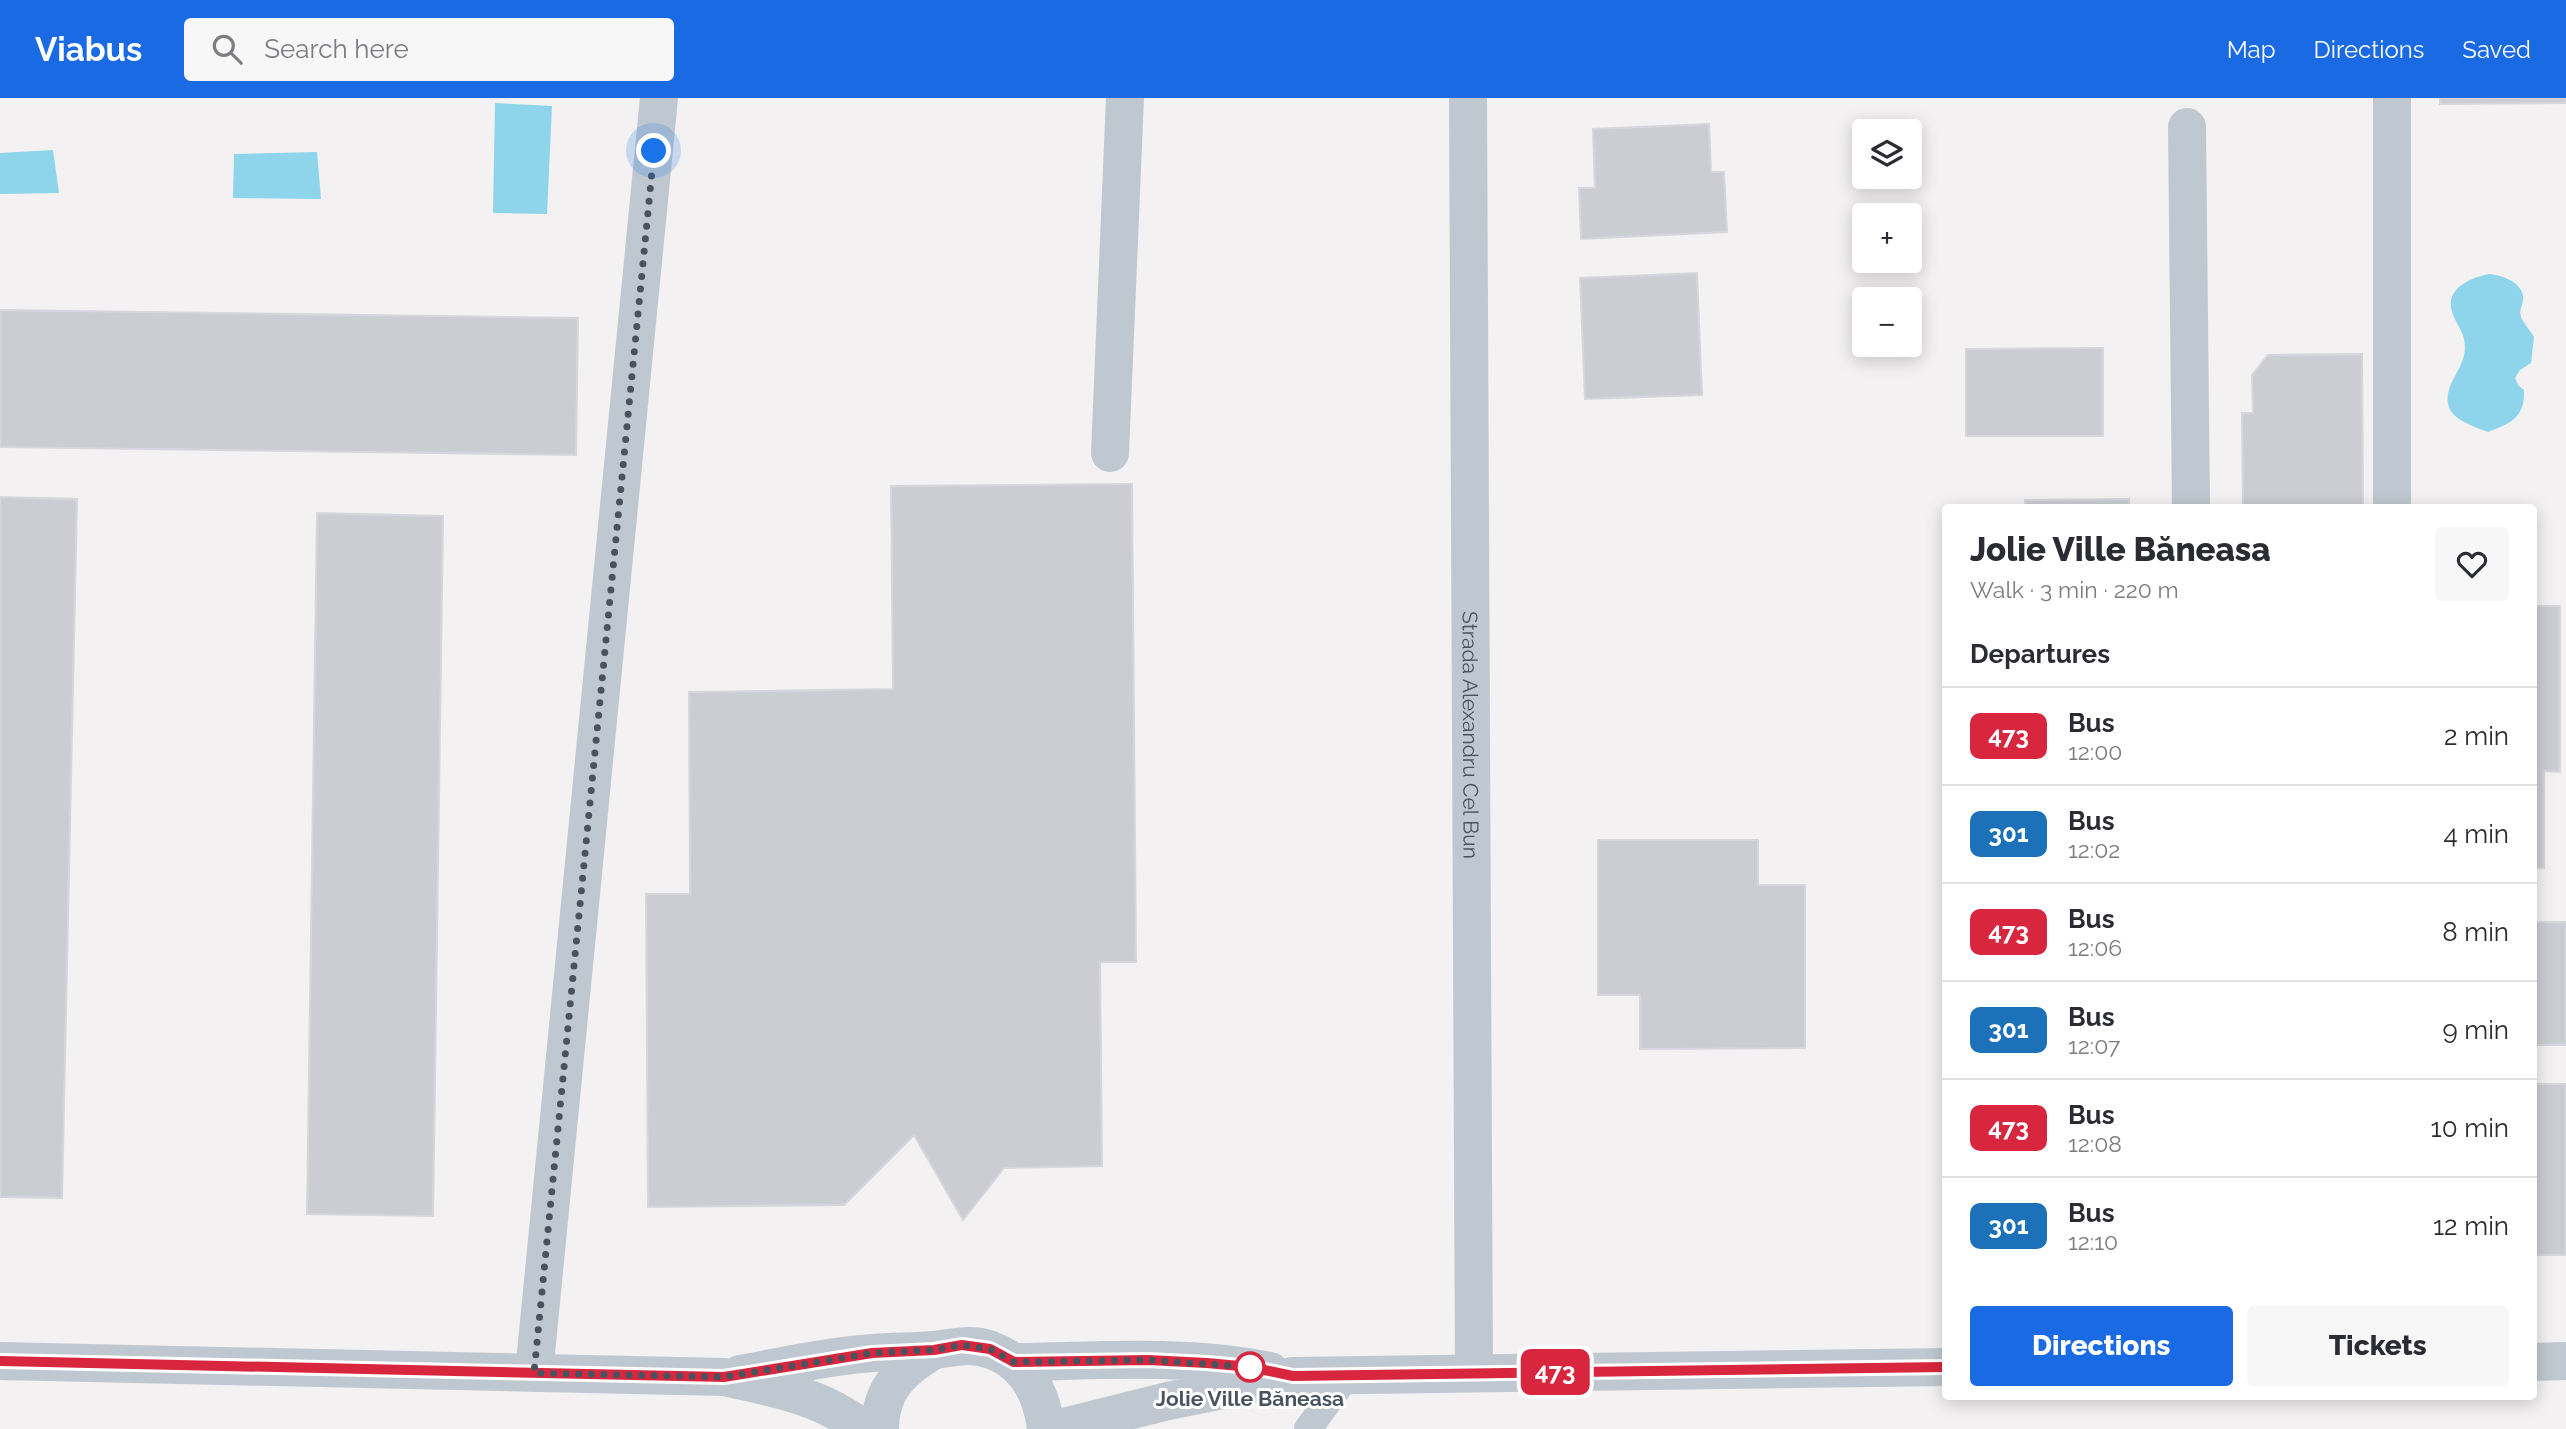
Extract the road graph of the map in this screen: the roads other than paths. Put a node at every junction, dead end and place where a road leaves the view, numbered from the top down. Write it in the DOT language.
graph roads {
  1 [pos="659,98"];
  2 [pos="1125,98"];
  3 [pos="1468,98"];
  4 [pos="2392,98"];
  5 [pos="2187,127"];
  6 [pos="1110,453"];
  7 [pos="2191,504"];
  8 [pos="2392,504"];
  9 [pos="934,1350"];
  10 [pos="0,1362"];
  11 [pos="1014,1362"];
  12 [pos="2537,1362"];
  13 [pos="2566,1362"];
  14 [pos="1942,1367"];
  15 [pos="534,1373"];
  16 [pos="1474,1373"];
  17 [pos="1347,1375"];
  18 [pos="1293,1376"];
  19 [pos="724,1377"];
  20 [pos="863,1429"];
  21 [pos="880,1429"];
  22 [pos="1046,1429"];
  23 [pos="1056,1429"];
  24 [pos="1308,1429"];
  1 -- 15 [label="street"];
  2 -- 6 [label="street"];
  3 -- 16 [label="street, Strada Alexandru Cel Bun"];
  4 -- 8 [label="street"];
  5 -- 7 [label="street"];
  9 -- 11 [label="street"];
  9 -- 19 [label="street"];
  9 -- 21 [label="street"];
  10 -- 15 [label="street"];
  11 -- 18 [label="street"];
  11 -- 22 [label="street"];
  12 -- 13 [label="street"];
  14 -- 16 [label="street"];
  15 -- 19 [label="street"];
  16 -- 17 [label="street"];
  17 -- 18 [label="street"];
  17 -- 24 [label="lane"];
  18 -- 23 [label="street"];
  19 -- 20 [label="street"];
}
